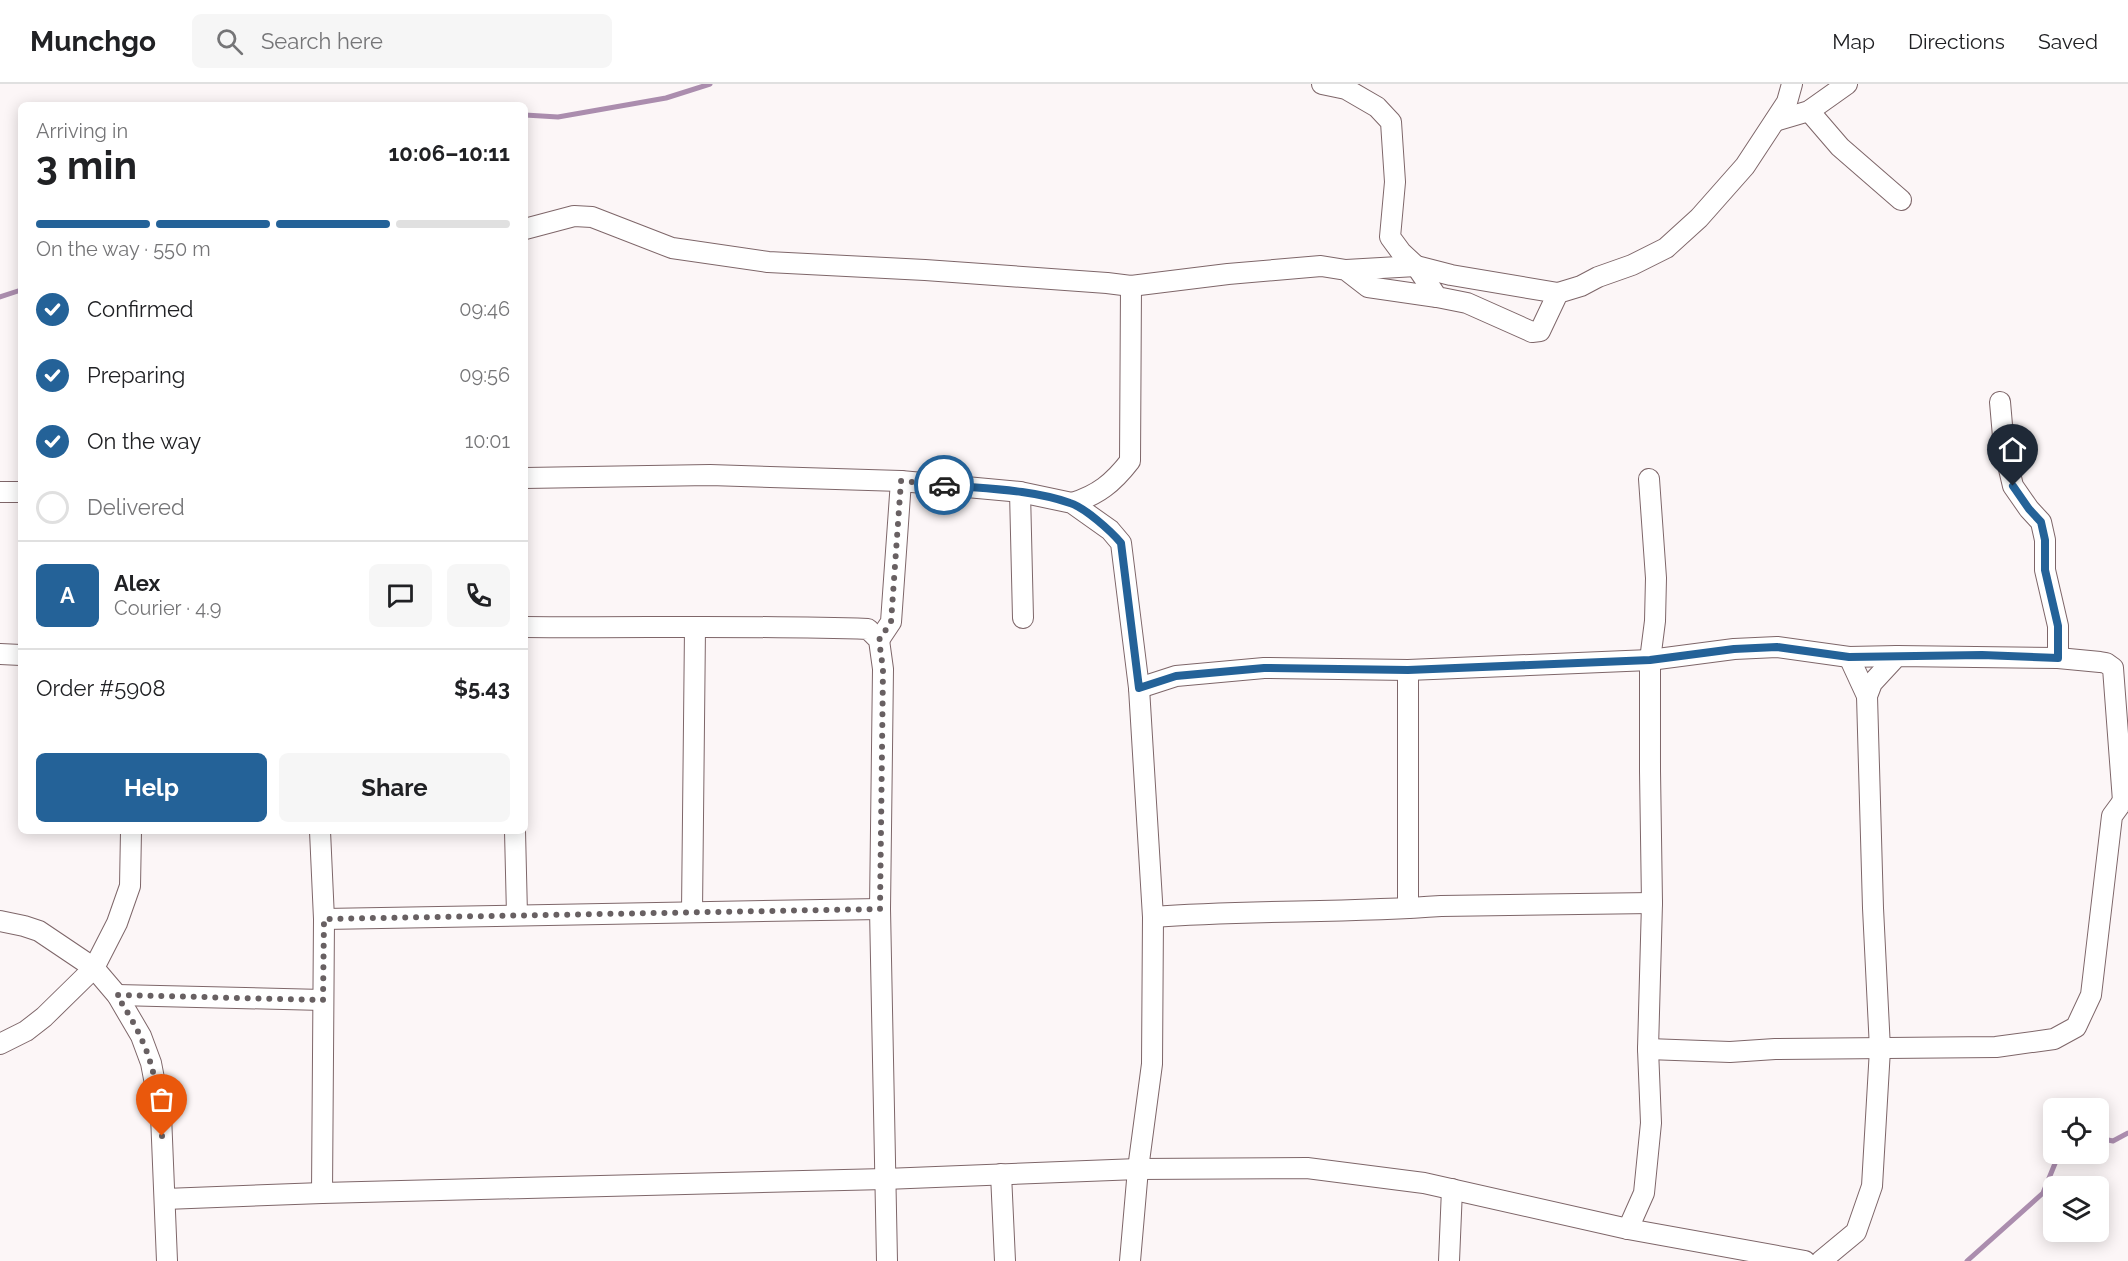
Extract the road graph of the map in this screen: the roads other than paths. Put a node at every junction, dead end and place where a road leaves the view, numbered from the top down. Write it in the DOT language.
graph roads {
  1 [pos="1322,84"];
  2 [pos="1792,84"];
  3 [pos="1847,84"];
  4 [pos="1809,111"];
  5 [pos="1775,121"];
  6 [pos="1901,200"];
  7 [pos="528,228"];
  8 [pos="1416,266"];
  9 [pos="1346,270"];
  10 [pos="1131,286"];
  11 [pos="1558,293"];
  12 [pos="1437,297"];
  13 [pos="2000,402"];
  14 [pos="528,478"];
  15 [pos="1649,479"];
  16 [pos="901,481"];
  17 [pos="0,492"];
  18 [pos="18,492"];
  19 [pos="1020,492"];
  20 [pos="1072,503"];
  21 [pos="1023,618"];
  22 [pos="528,627"];
  23 [pos="695,628"];
  24 [pos="879,640"];
  25 [pos="0,654"];
  26 [pos="18,655"];
  27 [pos="1897,656"];
  28 [pos="1849,657"];
  29 [pos="2058,658"];
  30 [pos="1650,660"];
  31 [pos="1408,670"];
  32 [pos="1139,688"];
  33 [pos="1867,696"];
  34 [pos="2126,800"];
  35 [pos="131,834"];
  36 [pos="320,834"];
  37 [pos="515,834"];
  38 [pos="1653,903"];
  39 [pos="1408,908"];
  40 [pos="880,909"];
  41 [pos="692,912"];
  42 [pos="517,915"];
  43 [pos="1153,917"];
  44 [pos="324,919"];
  45 [pos="0,921"];
  46 [pos="94,968"];
  47 [pos="117,995"];
  48 [pos="323,1000"];
  49 [pos="0,1044"];
  50 [pos="1648,1049"];
  51 [pos="1880,1049"];
  52 [pos="1138,1169"];
  53 [pos="1000,1174"];
  54 [pos="885,1179"];
  55 [pos="1452,1189"];
  56 [pos="322,1193"];
  57 [pos="165,1199"];
  58 [pos="1628,1228"];
  59 [pos="167,1261"];
  60 [pos="887,1261"];
  61 [pos="1005,1261"];
  62 [pos="1130,1261"];
  63 [pos="1449,1261"];
  64 [pos="1805,1261"];
  65 [pos="1821,1261"];
  1 -- 8 [label="street"];
  2 -- 5 [label="street"];
  3 -- 4 [label="street"];
  4 -- 5 [label="street"];
  4 -- 6 [label="street"];
  5 -- 11 [label="street"];
  7 -- 10 [label="street"];
  8 -- 9 [label="street"];
  8 -- 11 [label="street"];
  8 -- 12 [label="street"];
  9 -- 10 [label="street"];
  9 -- 12 [label="street"];
  10 -- 20 [label="street"];
  11 -- 12 [label="street"];
  13 -- 29 [label="street"];
  14 -- 16 [label="street"];
  15 -- 30 [label="street"];
  16 -- 19 [label="street"];
  16 -- 24 [label="street"];
  17 -- 18 [label="street"];
  19 -- 20 [label="street"];
  19 -- 21 [label="street"];
  20 -- 32 [label="street"];
  22 -- 23 [label="street"];
  23 -- 24 [label="street"];
  23 -- 41 [label="street"];
  24 -- 40 [label="street"];
  25 -- 26 [label="street"];
  27 -- 28 [label="street"];
  27 -- 29 [label="street"];
  27 -- 33 [label="street"];
  28 -- 30 [label="street"];
  28 -- 33 [label="street"];
  29 -- 34 [label="street"];
  30 -- 31 [label="street"];
  30 -- 38 [label="street"];
  31 -- 32 [label="street"];
  31 -- 39 [label="street"];
  32 -- 43 [label="street"];
  33 -- 51 [label="street"];
  34 -- 51 [label="street"];
  35 -- 46 [label="street"];
  36 -- 44 [label="street"];
  37 -- 42 [label="street"];
  38 -- 39 [label="street"];
  38 -- 50 [label="street"];
  39 -- 43 [label="street"];
  40 -- 41 [label="street"];
  40 -- 54 [label="street"];
  41 -- 42 [label="street"];
  42 -- 44 [label="street"];
  43 -- 52 [label="street"];
  44 -- 48 [label="street"];
  45 -- 46 [label="street"];
  46 -- 47 [label="street"];
  46 -- 49 [label="street"];
  47 -- 48 [label="street"];
  47 -- 57 [label="street"];
  48 -- 56 [label="street"];
  50 -- 51 [label="street"];
  50 -- 58 [label="street"];
  51 -- 65 [label="street"];
  52 -- 53 [label="street"];
  52 -- 55 [label="street"];
  52 -- 62 [label="street"];
  53 -- 54 [label="street"];
  53 -- 61 [label="street"];
  54 -- 56 [label="street"];
  54 -- 60 [label="street"];
  55 -- 58 [label="street"];
  55 -- 63 [label="street"];
  56 -- 57 [label="street"];
  57 -- 59 [label="street"];
  58 -- 64 [label="street"];
}
